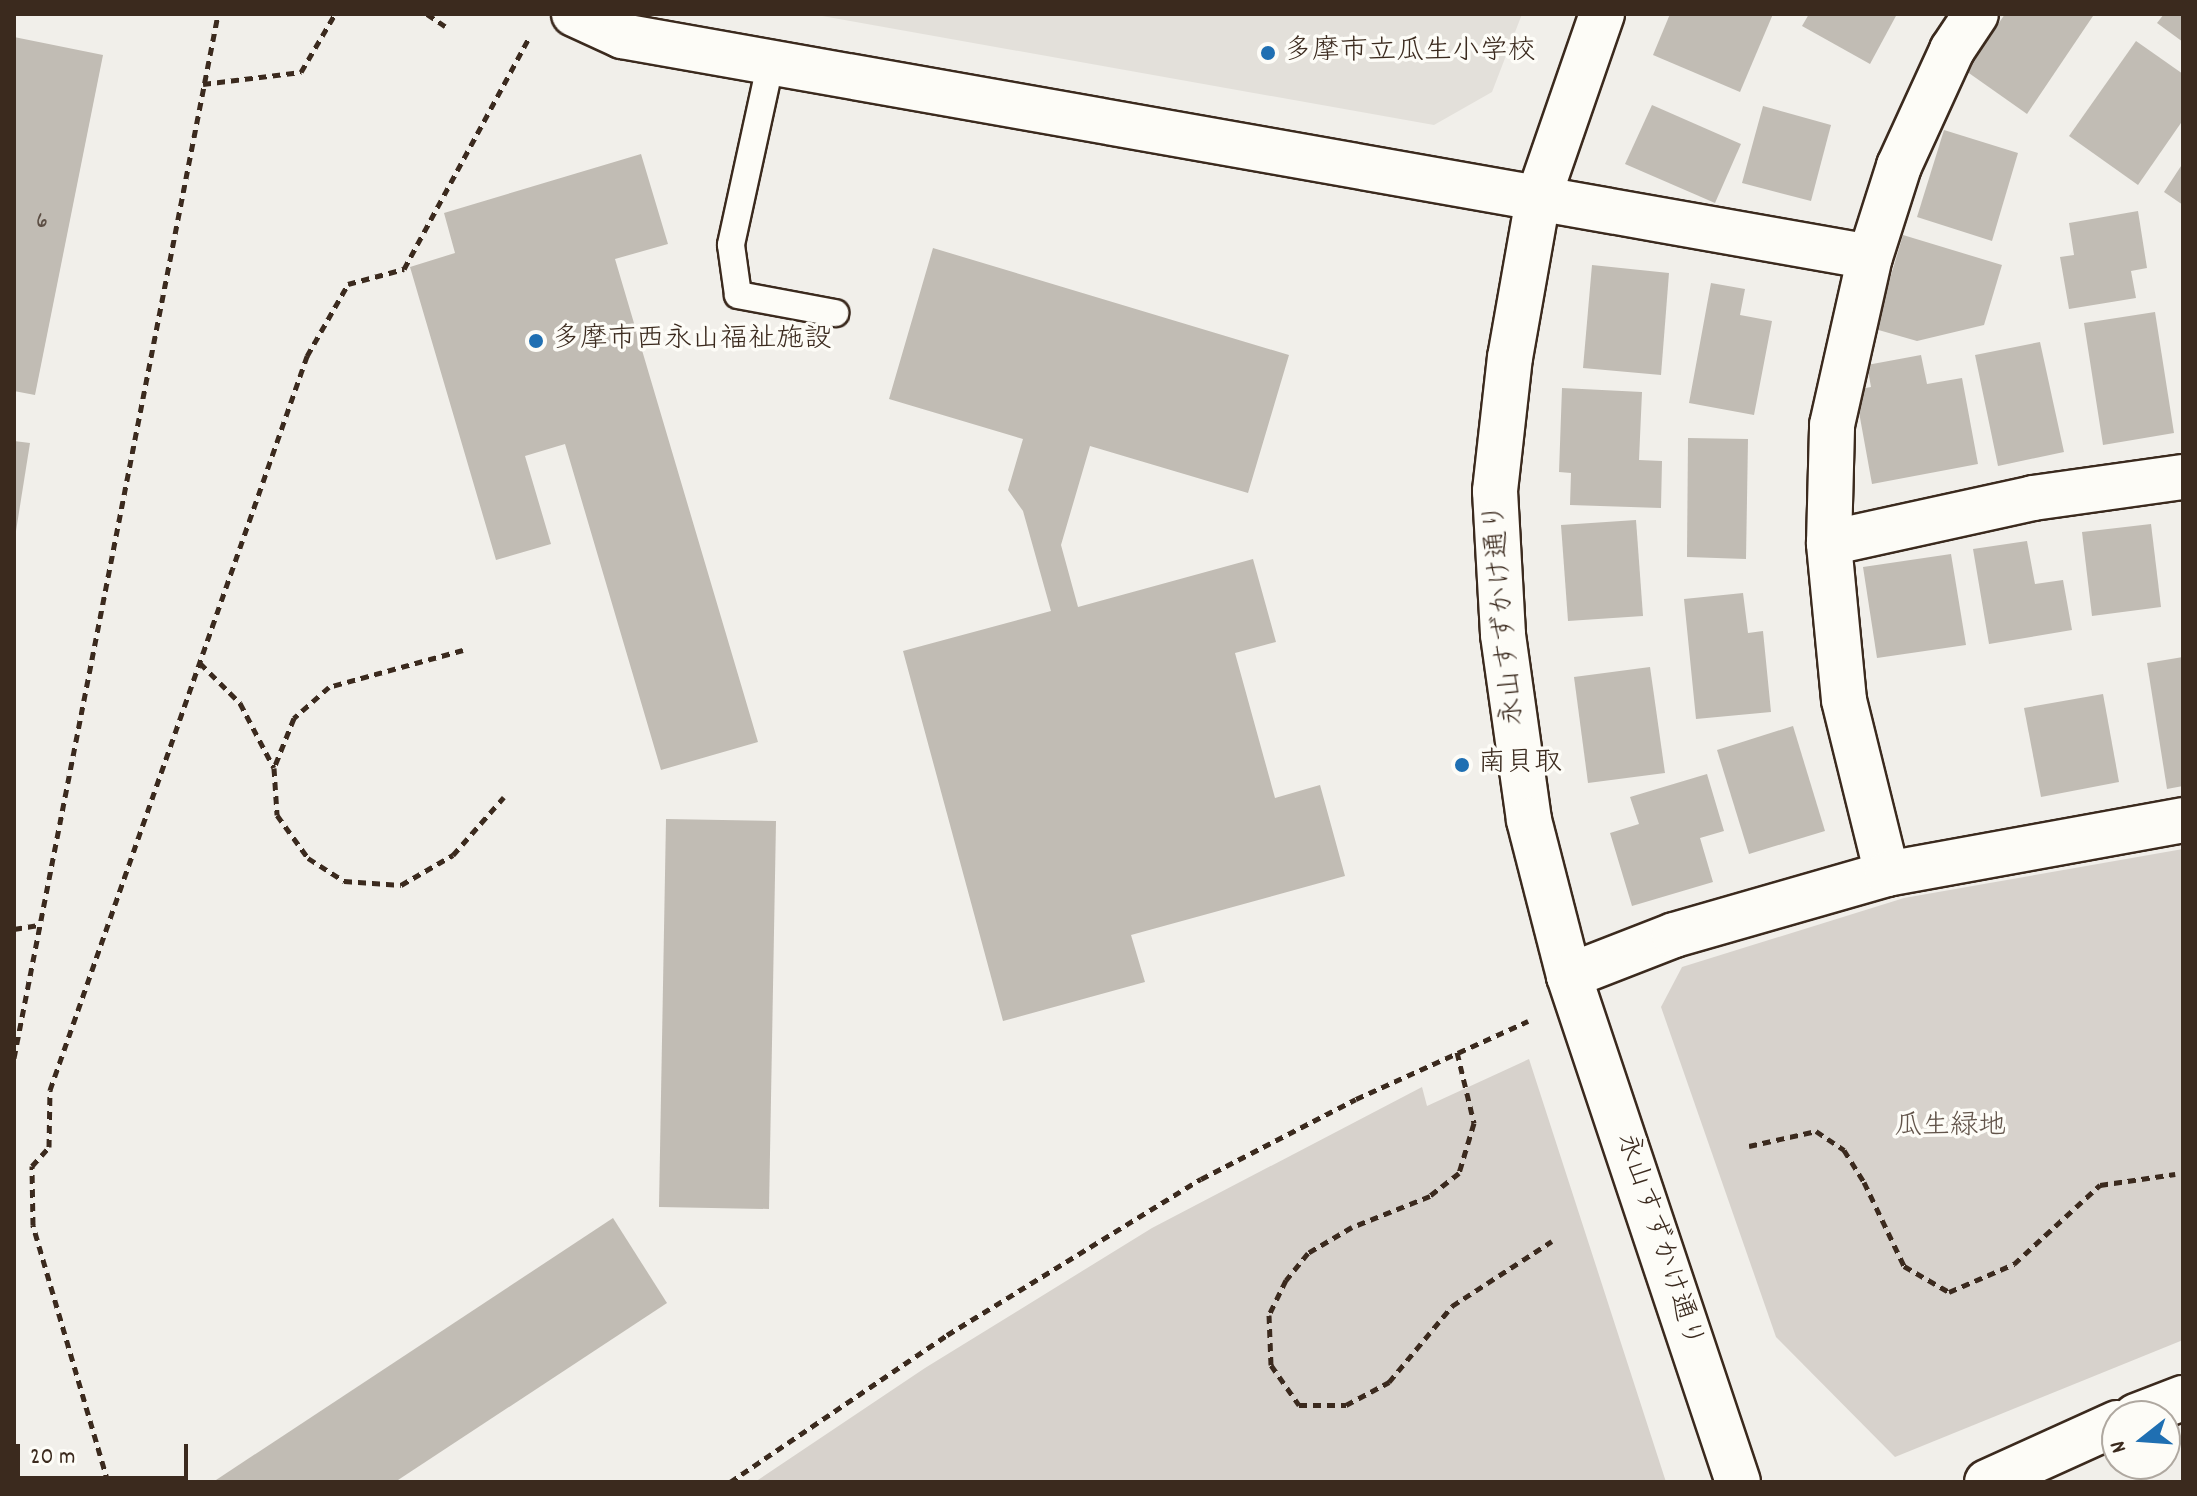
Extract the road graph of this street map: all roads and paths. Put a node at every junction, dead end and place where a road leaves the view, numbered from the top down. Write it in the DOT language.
graph roads {
  1 [pos="218,14"];
  2 [pos="335,14"];
  3 [pos="427,14"];
  4 [pos="1602,14"];
  5 [pos="1976,14"];
  6 [pos="554,21"];
  7 [pos="445,26"];
  8 [pos="771,61"];
  9 [pos="203,84"];
  10 [pos="1538,199"];
  11 [pos="1870,257"];
  12 [pos="835,313"];
  13 [pos="2183,477"];
  14 [pos="1829,543"];
  15 [pos="463,650"];
  16 [pos="200,663"];
  17 [pos="274,768"];
  18 [pos="504,797"];
  19 [pos="2183,820"];
  20 [pos="1887,874"];
  21 [pos="39,925"];
  22 [pos="14,929"];
  23 [pos="1569,976"];
  24 [pos="1528,1021"];
  25 [pos="1457,1052"];
  26 [pos="14,1058"];
  27 [pos="1749,1146"];
  28 [pos="2175,1174"];
  29 [pos="1552,1241"];
  30 [pos="2101,1430"];
  31 [pos="108,1482"];
  32 [pos="730,1482"];
  33 [pos="1738,1482"];
  34 [pos="1987,1482"];
  1 -- 9 [label="path"];
  2 -- 9 [label="path"];
  3 -- 7 [label="path"];
  4 -- 10 [label="street, 永山すずかけ通り"];
  5 -- 11 [label="street"];
  6 -- 8 [label="street"];
  6 -- 16 [label="path"];
  8 -- 10 [label="street"];
  8 -- 12 [label="lane"];
  9 -- 21 [label="path"];
  10 -- 11 [label="street"];
  10 -- 23 [label="street, 永山すずかけ通り"];
  11 -- 14 [label="street"];
  13 -- 14 [label="street"];
  14 -- 20 [label="street"];
  15 -- 17 [label="path"];
  16 -- 17 [label="path"];
  16 -- 31 [label="path"];
  17 -- 18 [label="path"];
  19 -- 20 [label="street"];
  20 -- 23 [label="street"];
  21 -- 22 [label="path"];
  21 -- 26 [label="path"];
  23 -- 33 [label="street, 永山すずかけ通り"];
  24 -- 25 [label="path"];
  25 -- 29 [label="path"];
  25 -- 32 [label="path"];
  27 -- 28 [label="path"];
  30 -- 34 [label="street"];
}
